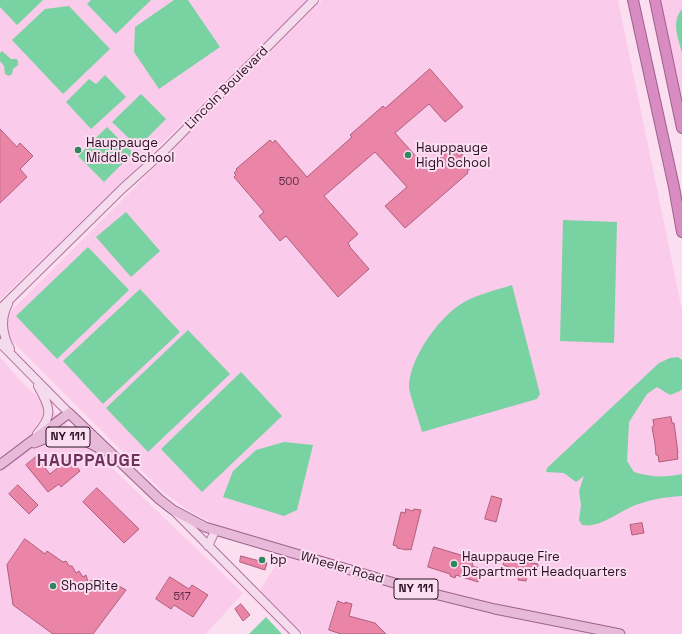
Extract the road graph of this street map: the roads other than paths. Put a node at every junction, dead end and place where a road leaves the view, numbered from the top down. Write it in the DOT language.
graph roads {
  1 [pos="314,0"];
  2 [pos="633,0"];
  3 [pos="655,0"];
  4 [pos="682,128"];
  5 [pos="682,232"];
  6 [pos="14,295"];
  7 [pos="0,305"];
  8 [pos="0,309"];
  9 [pos="0,343"];
  10 [pos="15,358"];
  11 [pos="32,377"];
  12 [pos="69,413"];
  13 [pos="23,448"];
  14 [pos="112,454"];
  15 [pos="0,465"];
  16 [pos="173,510"];
  17 [pos="205,528"];
  18 [pos="214,531"];
  19 [pos="208,546"];
  20 [pos="296,634"];
  21 [pos="620,634"];
  1 -- 6 [label="street, Lincoln Boulevard"];
  2 -- 5 [label="highway"];
  3 -- 4 [label="highway"];
  6 -- 7 [label="street"];
  6 -- 8 [label="street, Lincoln Boulevard"];
  6 -- 10 [label="street"];
  9 -- 10 [label="street"];
  10 -- 11 [label="street"];
  11 -- 12 [label="street"];
  11 -- 13 [label="street"];
  12 -- 13 [label="main road, NY 111"];
  12 -- 14 [label="main road, NY 111"];
  13 -- 14 [label="main road, NY 111"];
  13 -- 15 [label="main road, NY 111"];
  14 -- 16 [label="main road, NY 111"];
  16 -- 17 [label="main road, NY 111"];
  16 -- 19 [label="street"];
  17 -- 18 [label="main road, Wheeler Road / NY 111"];
  17 -- 19 [label="street"];
  18 -- 19 [label="street"];
  18 -- 21 [label="main road, Wheeler Road / NY 111"];
  19 -- 20 [label="street"];
}
